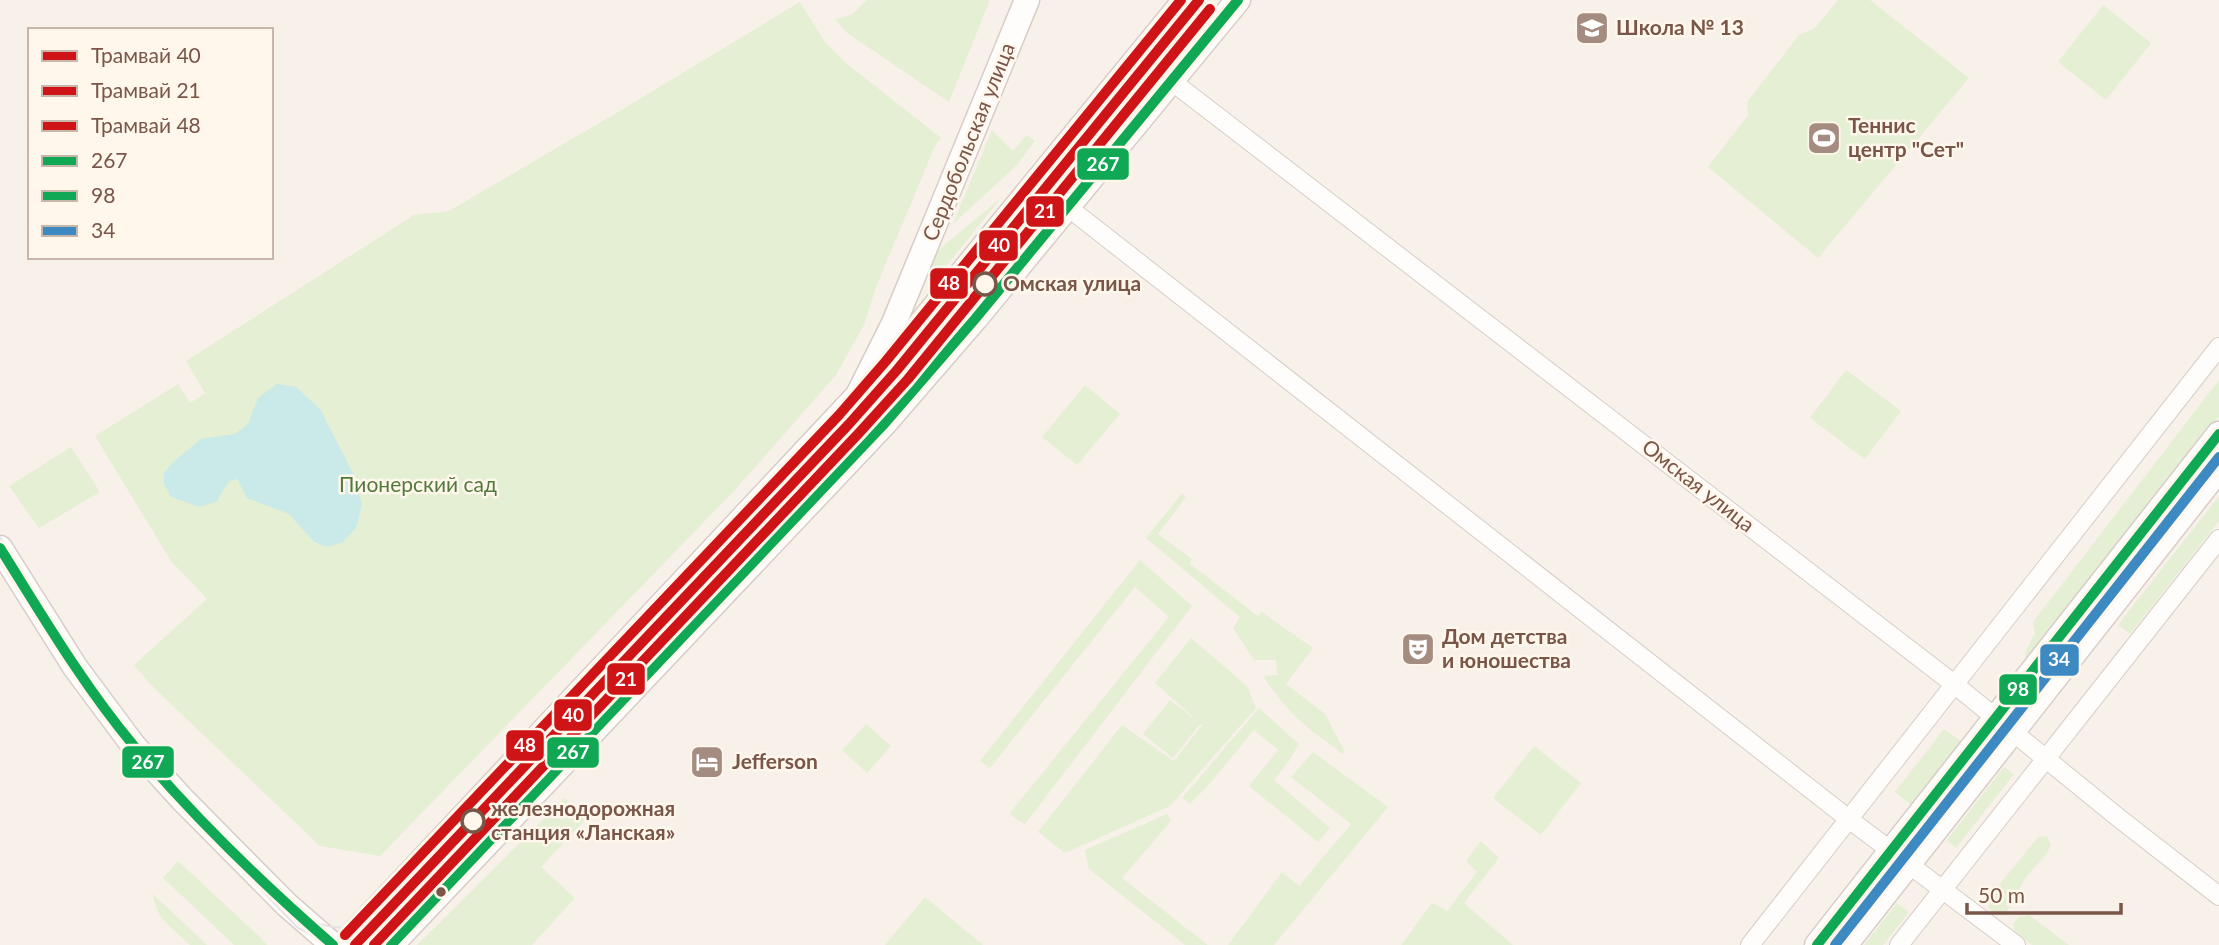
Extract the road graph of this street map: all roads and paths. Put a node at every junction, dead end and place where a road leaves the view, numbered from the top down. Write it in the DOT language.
graph roads {
  1 [pos="1027,0"];
  2 [pos="1185,0"];
  3 [pos="1238,0"];
  4 [pos="1139,57"];
  5 [pos="1172,82"];
  6 [pos="1037,183"];
  7 [pos="1068,207"];
  8 [pos="2219,347"];
  9 [pos="856,399"];
  10 [pos="886,423"];
  11 [pos="2219,434"];
  12 [pos="2219,469"];
  13 [pos="2219,538"];
  14 [pos="0,548"];
  15 [pos="1954,684"];
  16 [pos="2004,724"];
  17 [pos="2046,758"];
  18 [pos="1850,820"];
  19 [pos="1899,858"];
  20 [pos="1941,890"];
  21 [pos="2219,896"];
  22 [pos="333,945"];
  23 [pos="343,945"];
  24 [pos="391,945"];
  25 [pos="1750,945"];
  26 [pos="1817,945"];
  27 [pos="1845,945"];
  28 [pos="1899,945"];
  29 [pos="2015,945"];
  1 -- 9 [label="main road, Сердобольская улица"];
  2 -- 4 [label="main road"];
  3 -- 5 [label="main road"];
  4 -- 5 [label="street, Омская улица"];
  4 -- 6 [label="main road"];
  5 -- 7 [label="main road"];
  5 -- 15 [label="street, Омская улица"];
  6 -- 7 [label="street"];
  6 -- 9 [label="main road"];
  7 -- 10 [label="main road"];
  7 -- 18 [label="street"];
  8 -- 15 [label="street"];
  9 -- 10 [label="main road"];
  9 -- 23 [label="main road, Сердобольская улица"];
  10 -- 24 [label="main road"];
  11 -- 16 [label="main road"];
  12 -- 16 [label="main road"];
  13 -- 17 [label="street"];
  14 -- 22 [label="main road"];
  15 -- 16 [label="street, Омская улица"];
  15 -- 18 [label="street"];
  16 -- 17 [label="street, Омская улица"];
  16 -- 19 [label="main road"];
  17 -- 20 [label="street"];
  17 -- 21 [label="street, Омская улица"];
  18 -- 19 [label="street"];
  18 -- 25 [label="street"];
  19 -- 20 [label="street"];
  19 -- 26 [label="main road"];
  19 -- 27 [label="main road"];
  20 -- 28 [label="street"];
  20 -- 29 [label="street"];
}
